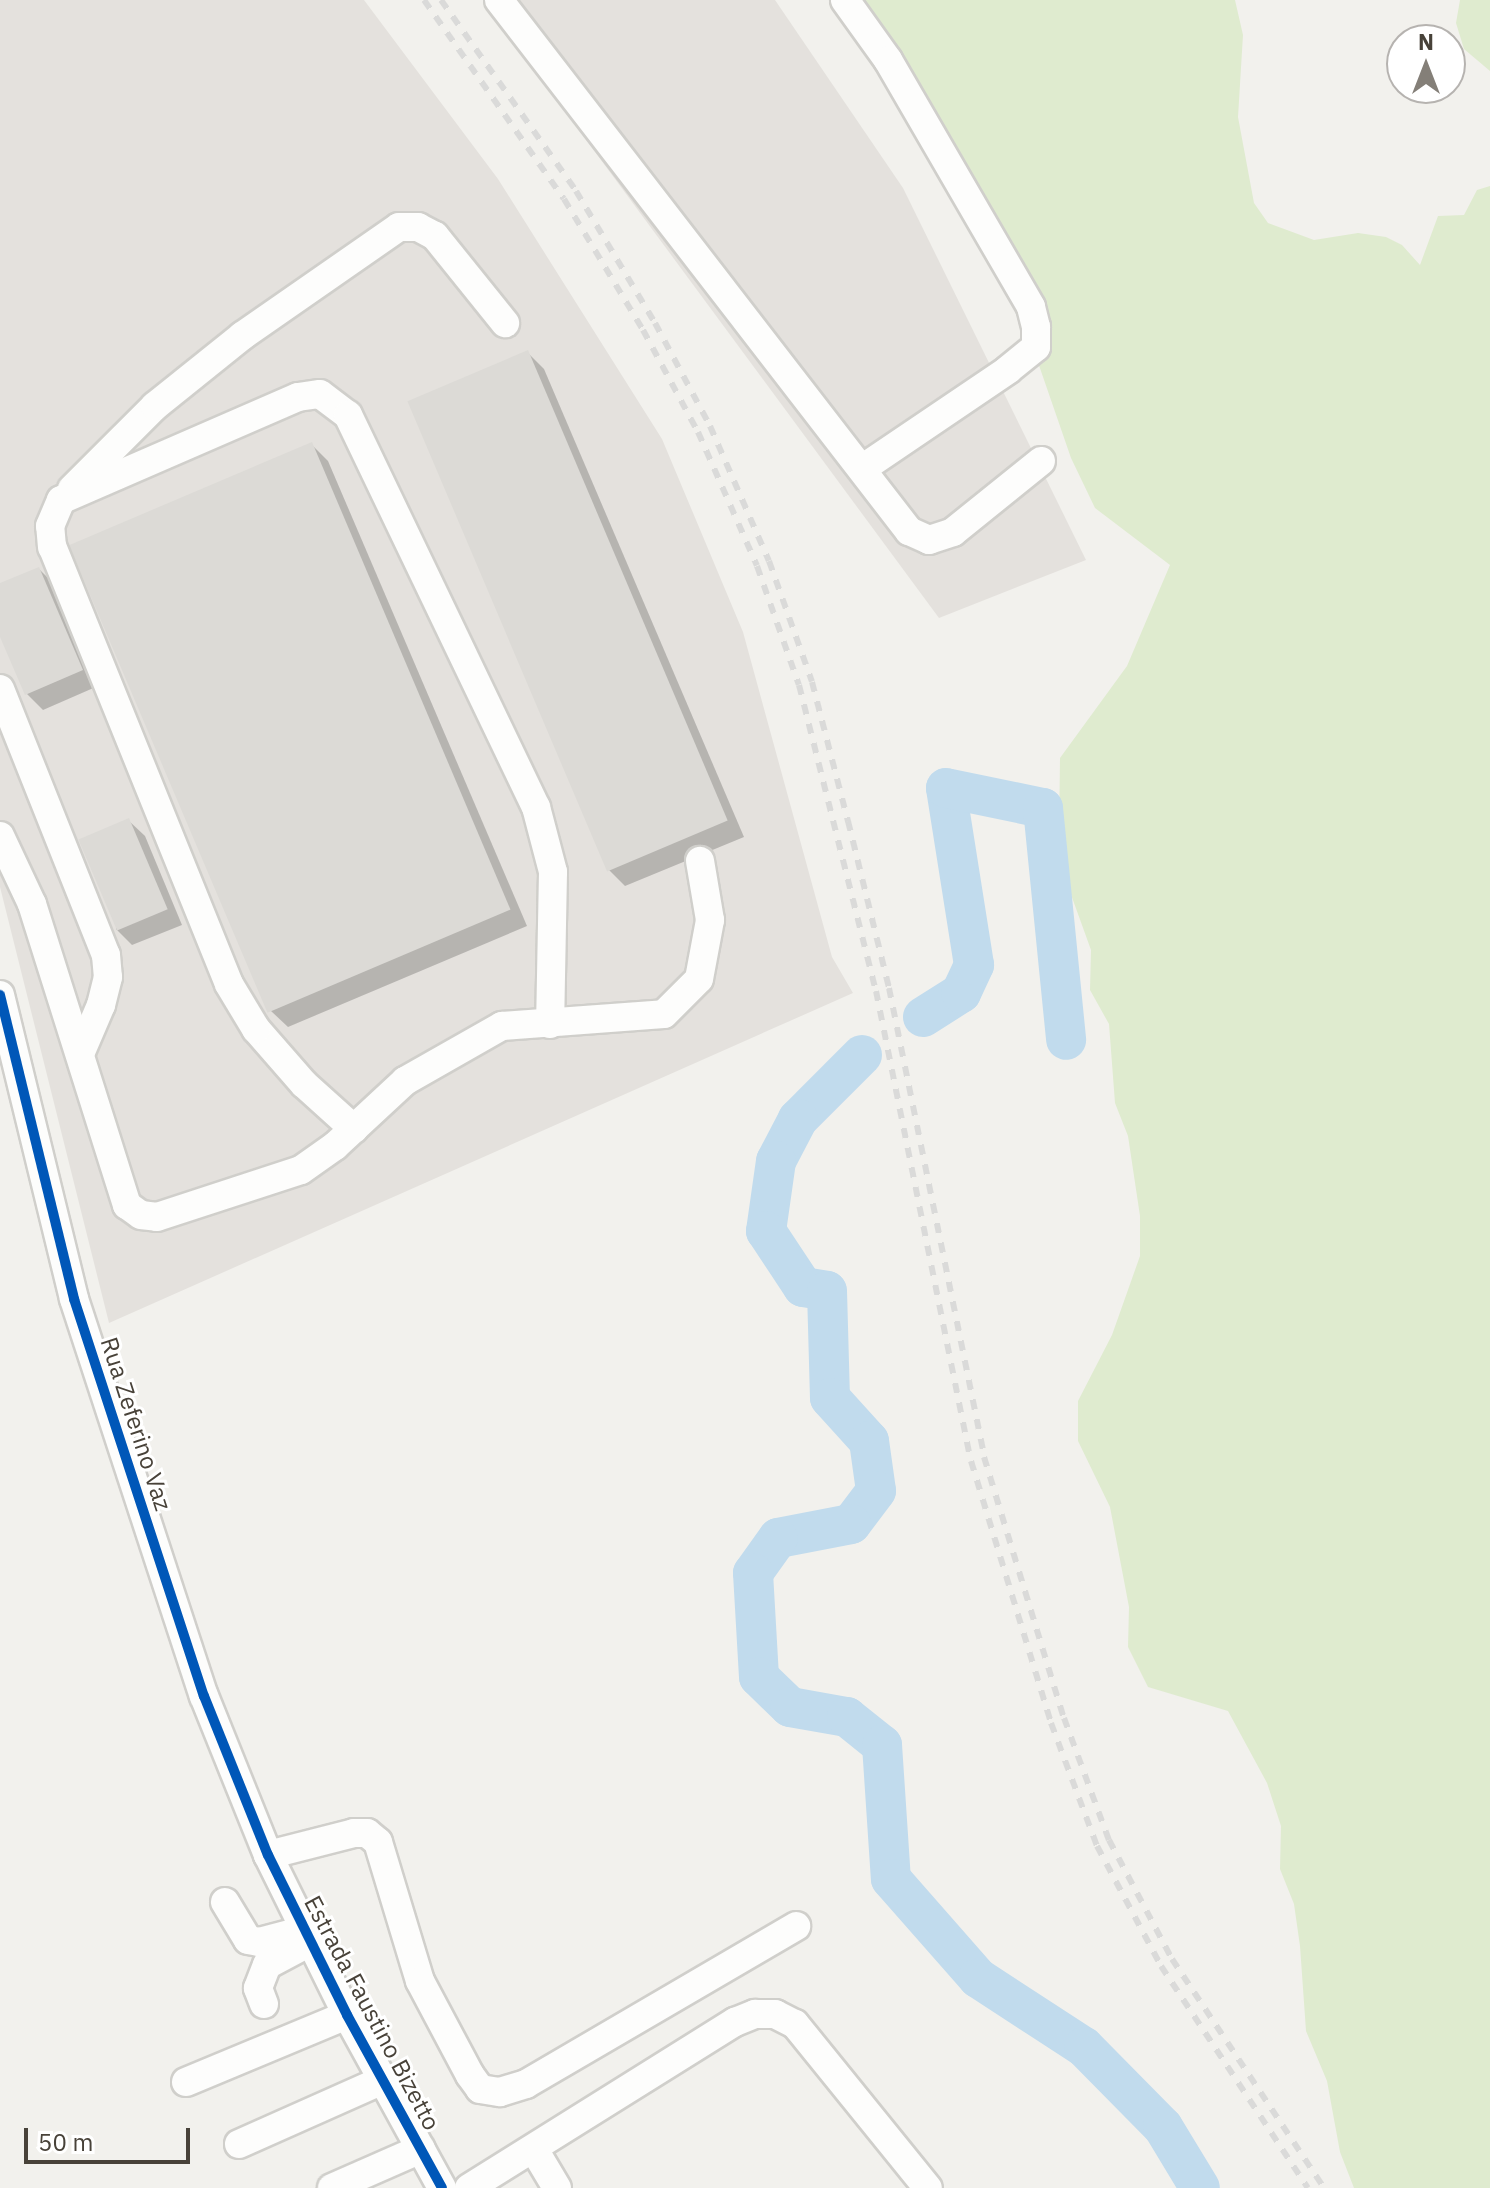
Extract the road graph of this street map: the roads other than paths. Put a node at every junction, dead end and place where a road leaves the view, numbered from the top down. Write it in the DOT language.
graph roads {
  1 [pos="499,0"];
  2 [pos="845,0"];
  3 [pos="505,323"];
  4 [pos="1041,461"];
  5 [pos="862,469"];
  6 [pos="61,500"];
  7 [pos="0,689"];
  8 [pos="0,836"];
  9 [pos="700,861"];
  10 [pos="0,995"];
  11 [pos="550,1024"];
  12 [pos="80,1054"];
  13 [pos="354,1129"];
  14 [pos="268,1855"];
  15 [pos="225,1902"];
  16 [pos="796,1926"];
  17 [pos="308,1936"];
  18 [pos="264,2004"];
  19 [pos="347,2015"];
  20 [pos="383,2080"];
  21 [pos="186,2082"];
  22 [pos="239,2144"];
  23 [pos="421,2149"];
  24 [pos="535,2151"];
  25 [pos="332,2188"];
  26 [pos="442,2188"];
  27 [pos="469,2188"];
  28 [pos="557,2188"];
  29 [pos="928,2188"];
  1 -- 5 [label="street"];
  2 -- 5 [label="street"];
  3 -- 6 [label="street"];
  4 -- 5 [label="street"];
  6 -- 11 [label="street"];
  6 -- 13 [label="street"];
  7 -- 12 [label="street"];
  8 -- 12 [label="street"];
  9 -- 11 [label="street"];
  10 -- 14 [label="street, Rua Zeferino Vaz"];
  11 -- 13 [label="street"];
  12 -- 13 [label="street"];
  14 -- 16 [label="street"];
  14 -- 17 [label="street, Estrada Faustino Bizetto"];
  15 -- 17 [label="street"];
  17 -- 18 [label="street"];
  17 -- 19 [label="street, Estrada Faustino Bizetto"];
  19 -- 20 [label="street, Estrada Faustino Bizetto"];
  19 -- 21 [label="street"];
  20 -- 22 [label="street"];
  20 -- 23 [label="street, Estrada Faustino Bizetto"];
  23 -- 25 [label="street"];
  23 -- 26 [label="street, Estrada Faustino Bizetto"];
  24 -- 27 [label="street"];
  24 -- 28 [label="street"];
  24 -- 29 [label="street"];
}
